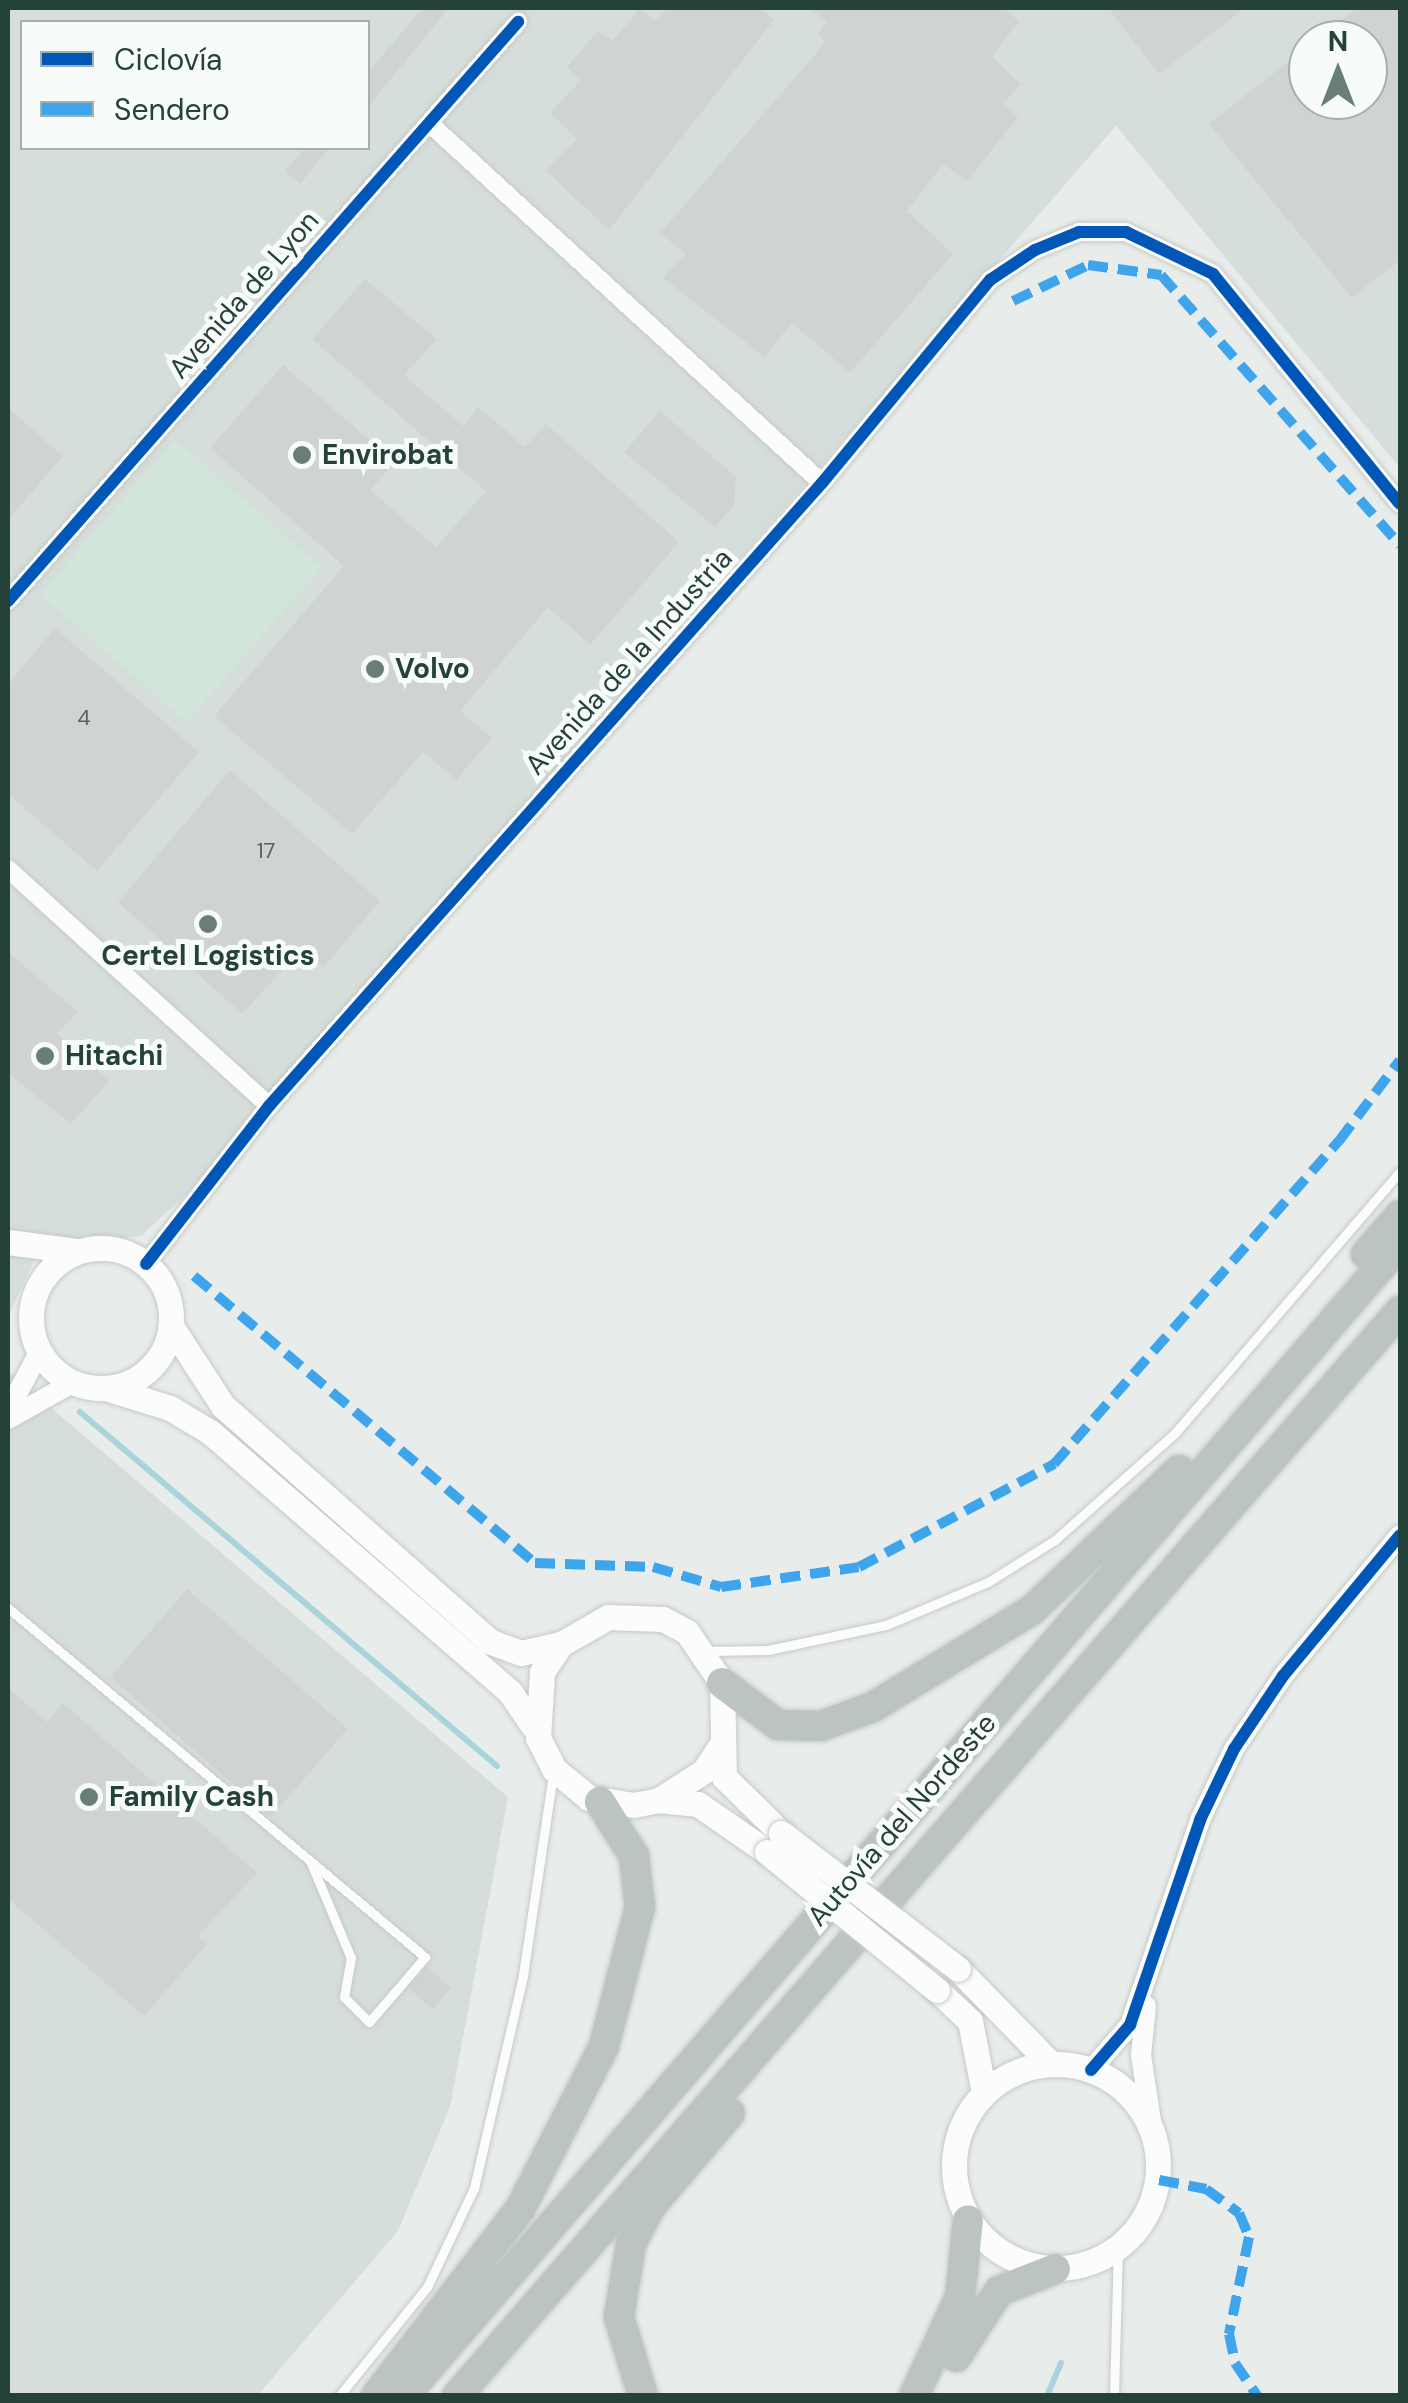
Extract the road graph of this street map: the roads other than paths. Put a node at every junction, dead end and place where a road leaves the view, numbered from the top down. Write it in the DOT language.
graph roads {
  1 [pos="518,22"];
  2 [pos="429,123"];
  3 [pos="822,484"];
  4 [pos="1400,504"];
  5 [pos="8,601"];
  6 [pos="8,869"];
  7 [pos="269,1106"];
  8 [pos="1400,1171"];
  9 [pos="1400,1215"];
  10 [pos="8,1242"];
  11 [pos="1400,1244"];
  12 [pos="76,1252"];
  13 [pos="146,1264"];
  14 [pos="8,1304"];
  15 [pos="1400,1311"];
  16 [pos="171,1326"];
  17 [pos="30,1327"];
  18 [pos="38,1353"];
  19 [pos="72,1384"];
  20 [pos="109,1388"];
  21 [pos="8,1415"];
  22 [pos="1400,1534"];
  23 [pos="8,1608"];
  24 [pos="561,1644"];
  25 [pos="707,1651"];
  26 [pos="722,1683"];
  27 [pos="538,1738"];
  28 [pos="719,1748"];
  29 [pos="554,1769"];
  30 [pos="660,1800"];
  31 [pos="600,1802"];
  32 [pos="774,1843"];
  33 [pos="312,1865"];
  34 [pos="1153,1960"];
  35 [pos="814,1986"];
  36 [pos="1051,2064"];
  37 [pos="1091,2070"];
  38 [pos="984,2093"];
  39 [pos="1152,2128"];
  40 [pos="968,2220"];
  41 [pos="1118,2247"];
  42 [pos="1055,2269"];
  43 [pos="339,2396"];
  44 [pos="376,2396"];
  45 [pos="404,2396"];
  46 [pos="458,2396"];
  47 [pos="643,2396"];
  48 [pos="914,2396"];
  49 [pos="937,2396"];
  50 [pos="1114,2396"];
  1 -- 2 [label="street, Avenida de Lyon"];
  2 -- 3 [label="street"];
  2 -- 5 [label="street, Avenida de Lyon"];
  3 -- 4 [label="street, Avenida de la Industria"];
  3 -- 7 [label="street, Avenida de la Industria"];
  6 -- 7 [label="street"];
  7 -- 13 [label="street, Avenida de la Industria"];
  8 -- 25 [label="lane"];
  9 -- 26 [label="highway"];
  10 -- 12 [label="main road"];
  11 -- 45 [label="highway, Autovía del Nordeste"];
  12 -- 13 [label="main road"];
  12 -- 17 [label="main road"];
  13 -- 16 [label="main road"];
  14 -- 17 [label="main road"];
  15 -- 35 [label="highway, Autovía del Nordeste"];
  16 -- 20 [label="main road"];
  16 -- 24 [label="main road"];
  17 -- 18 [label="main road"];
  18 -- 19 [label="main road"];
  18 -- 21 [label="street"];
  19 -- 20 [label="main road"];
  19 -- 21 [label="street"];
  20 -- 27 [label="main road"];
  22 -- 34 [label="street"];
  23 -- 33 [label="lane"];
  24 -- 25 [label="main road"];
  24 -- 27 [label="main road"];
  25 -- 26 [label="main road"];
  26 -- 28 [label="main road"];
  27 -- 29 [label="main road"];
  28 -- 30 [label="main road"];
  28 -- 32 [label="main road"];
  29 -- 31 [label="main road"];
  29 -- 43 [label="lane"];
  30 -- 31 [label="main road"];
  30 -- 32 [label="main road"];
  31 -- 44 [label="highway"];
  32 -- 36 [label="main road, bridge"];
  32 -- 38 [label="main road, bridge"];
  33 -- 33 [label="lane"];
  34 -- 37 [label="street"];
  34 -- 39 [label="street"];
  35 -- 46 [label="highway, Autovía del Nordeste"];
  35 -- 47 [label="highway"];
  36 -- 37 [label="main road"];
  36 -- 38 [label="main road"];
  37 -- 39 [label="main road"];
  38 -- 40 [label="main road"];
  39 -- 41 [label="main road"];
  40 -- 42 [label="main road"];
  40 -- 48 [label="highway"];
  41 -- 42 [label="main road"];
  41 -- 50 [label="lane"];
  42 -- 49 [label="highway"];
}
